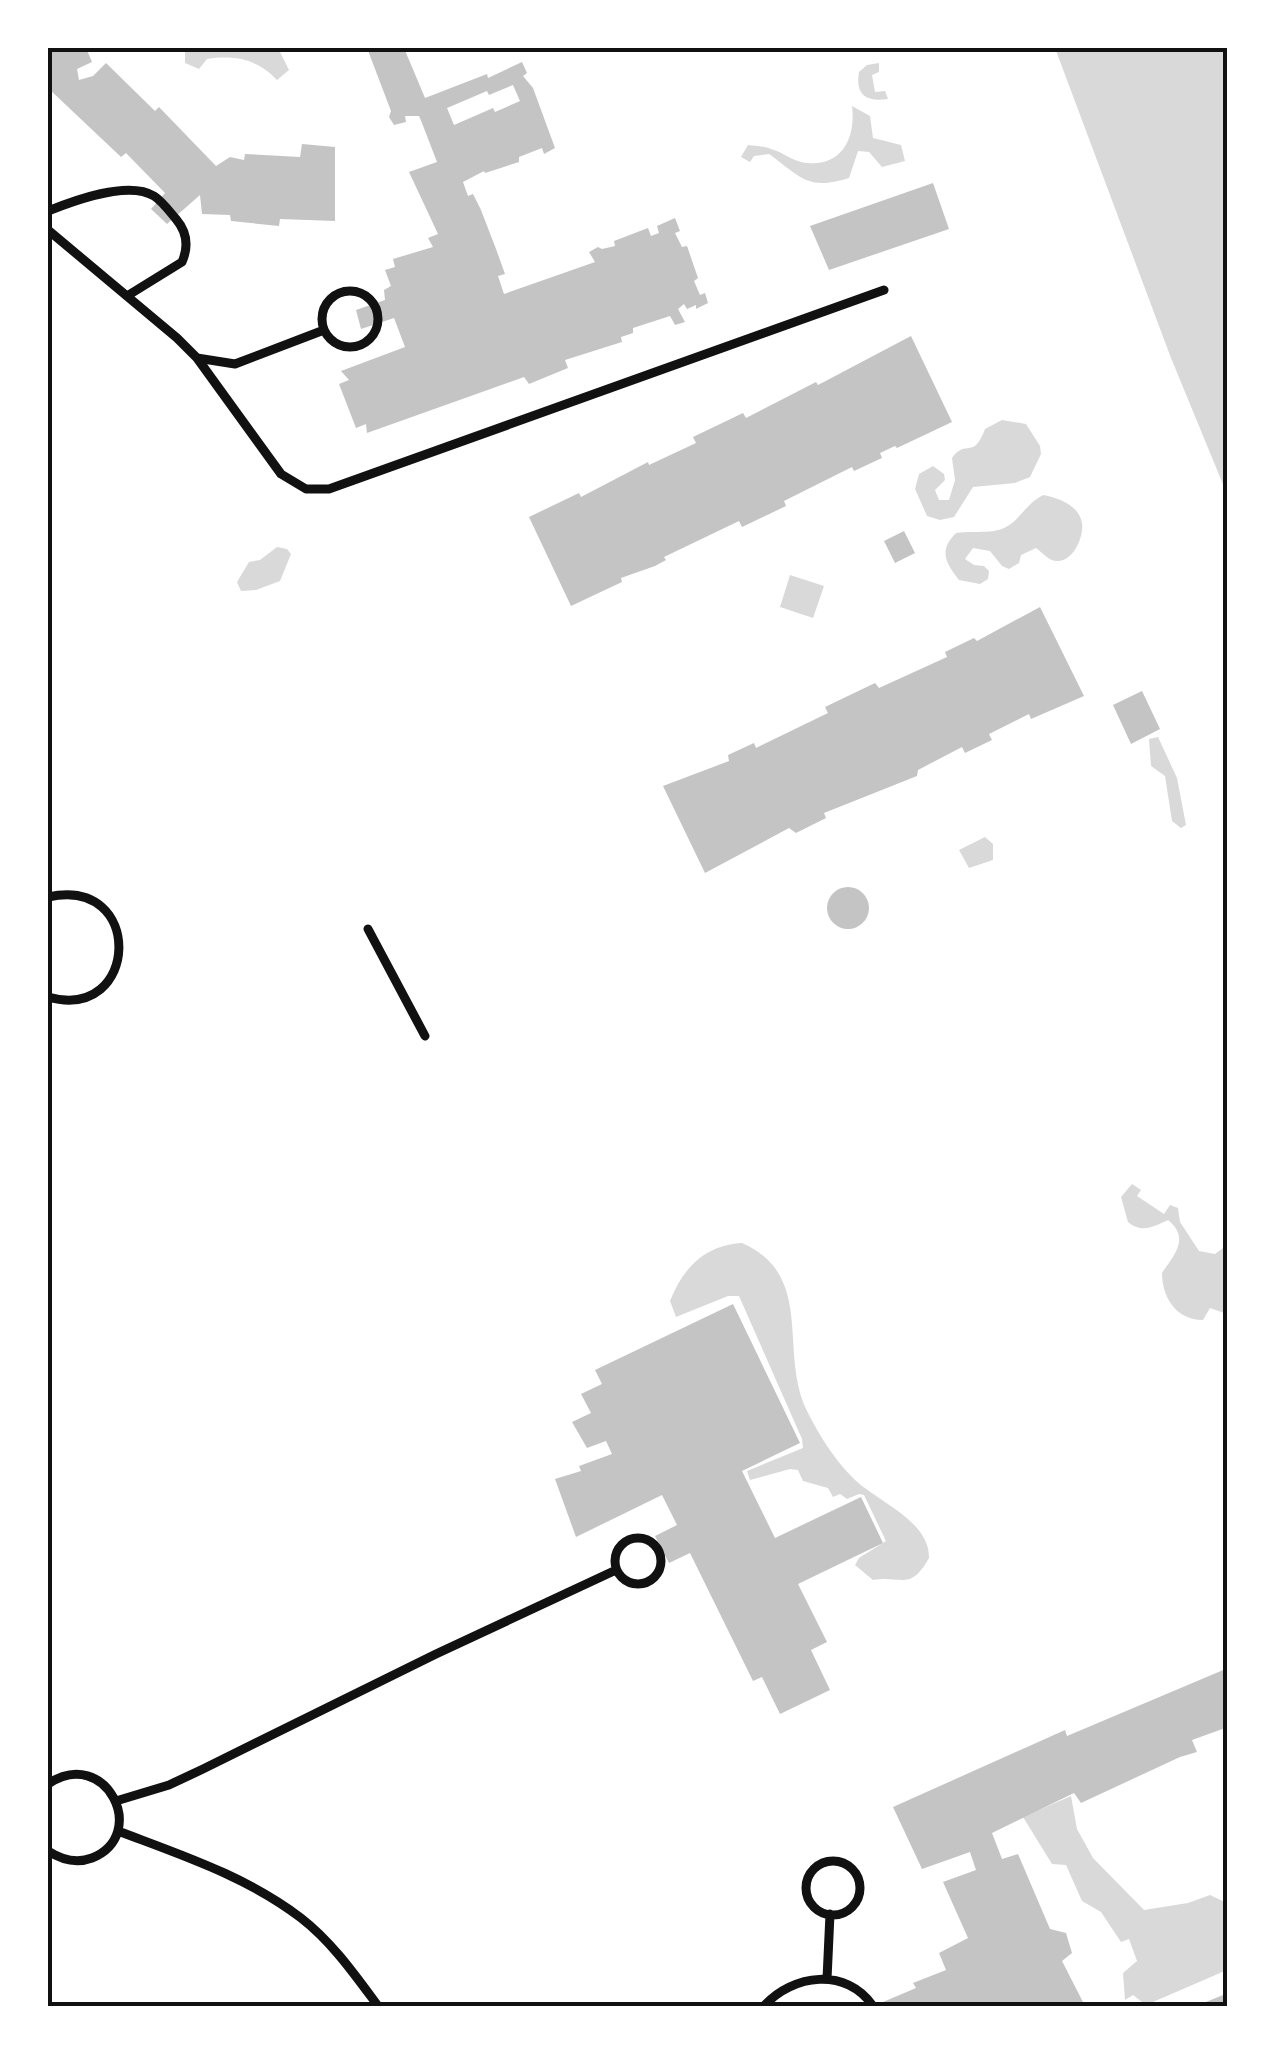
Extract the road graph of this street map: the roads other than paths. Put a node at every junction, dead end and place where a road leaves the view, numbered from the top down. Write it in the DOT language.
graph roads {
  1 [pos="48,211"];
  2 [pos="48,230"];
  3 [pos="884,290"];
  4 [pos="127,296"];
  5 [pos="324,330"];
  6 [pos="197,358"];
  7 [pos="48,898"];
  8 [pos="368,929"];
  9 [pos="48,997"];
  10 [pos="424,1036"];
  11 [pos="616,1570"];
  12 [pos="48,1784"];
  13 [pos="116,1801"];
  14 [pos="118,1831"];
  15 [pos="48,1851"];
  16 [pos="830,1914"];
  17 [pos="827,1979"];
  18 [pos="378,2006"];
  19 [pos="764,2006"];
  20 [pos="874,2006"];
  1 -- 4 [label="street"];
  2 -- 4 [label="street"];
  3 -- 6 [label="street"];
  4 -- 6 [label="street"];
  5 -- 5 [label="street"];
  5 -- 6 [label="street"];
  7 -- 9 [label="street"];
  8 -- 10 [label="street"];
  11 -- 11 [label="street"];
  11 -- 13 [label="street"];
  12 -- 13 [label="street"];
  13 -- 14 [label="street"];
  14 -- 15 [label="street"];
  14 -- 18 [label="street"];
  16 -- 16 [label="street"];
  16 -- 17 [label="street"];
  17 -- 19 [label="street"];
  17 -- 20 [label="street"];
}
